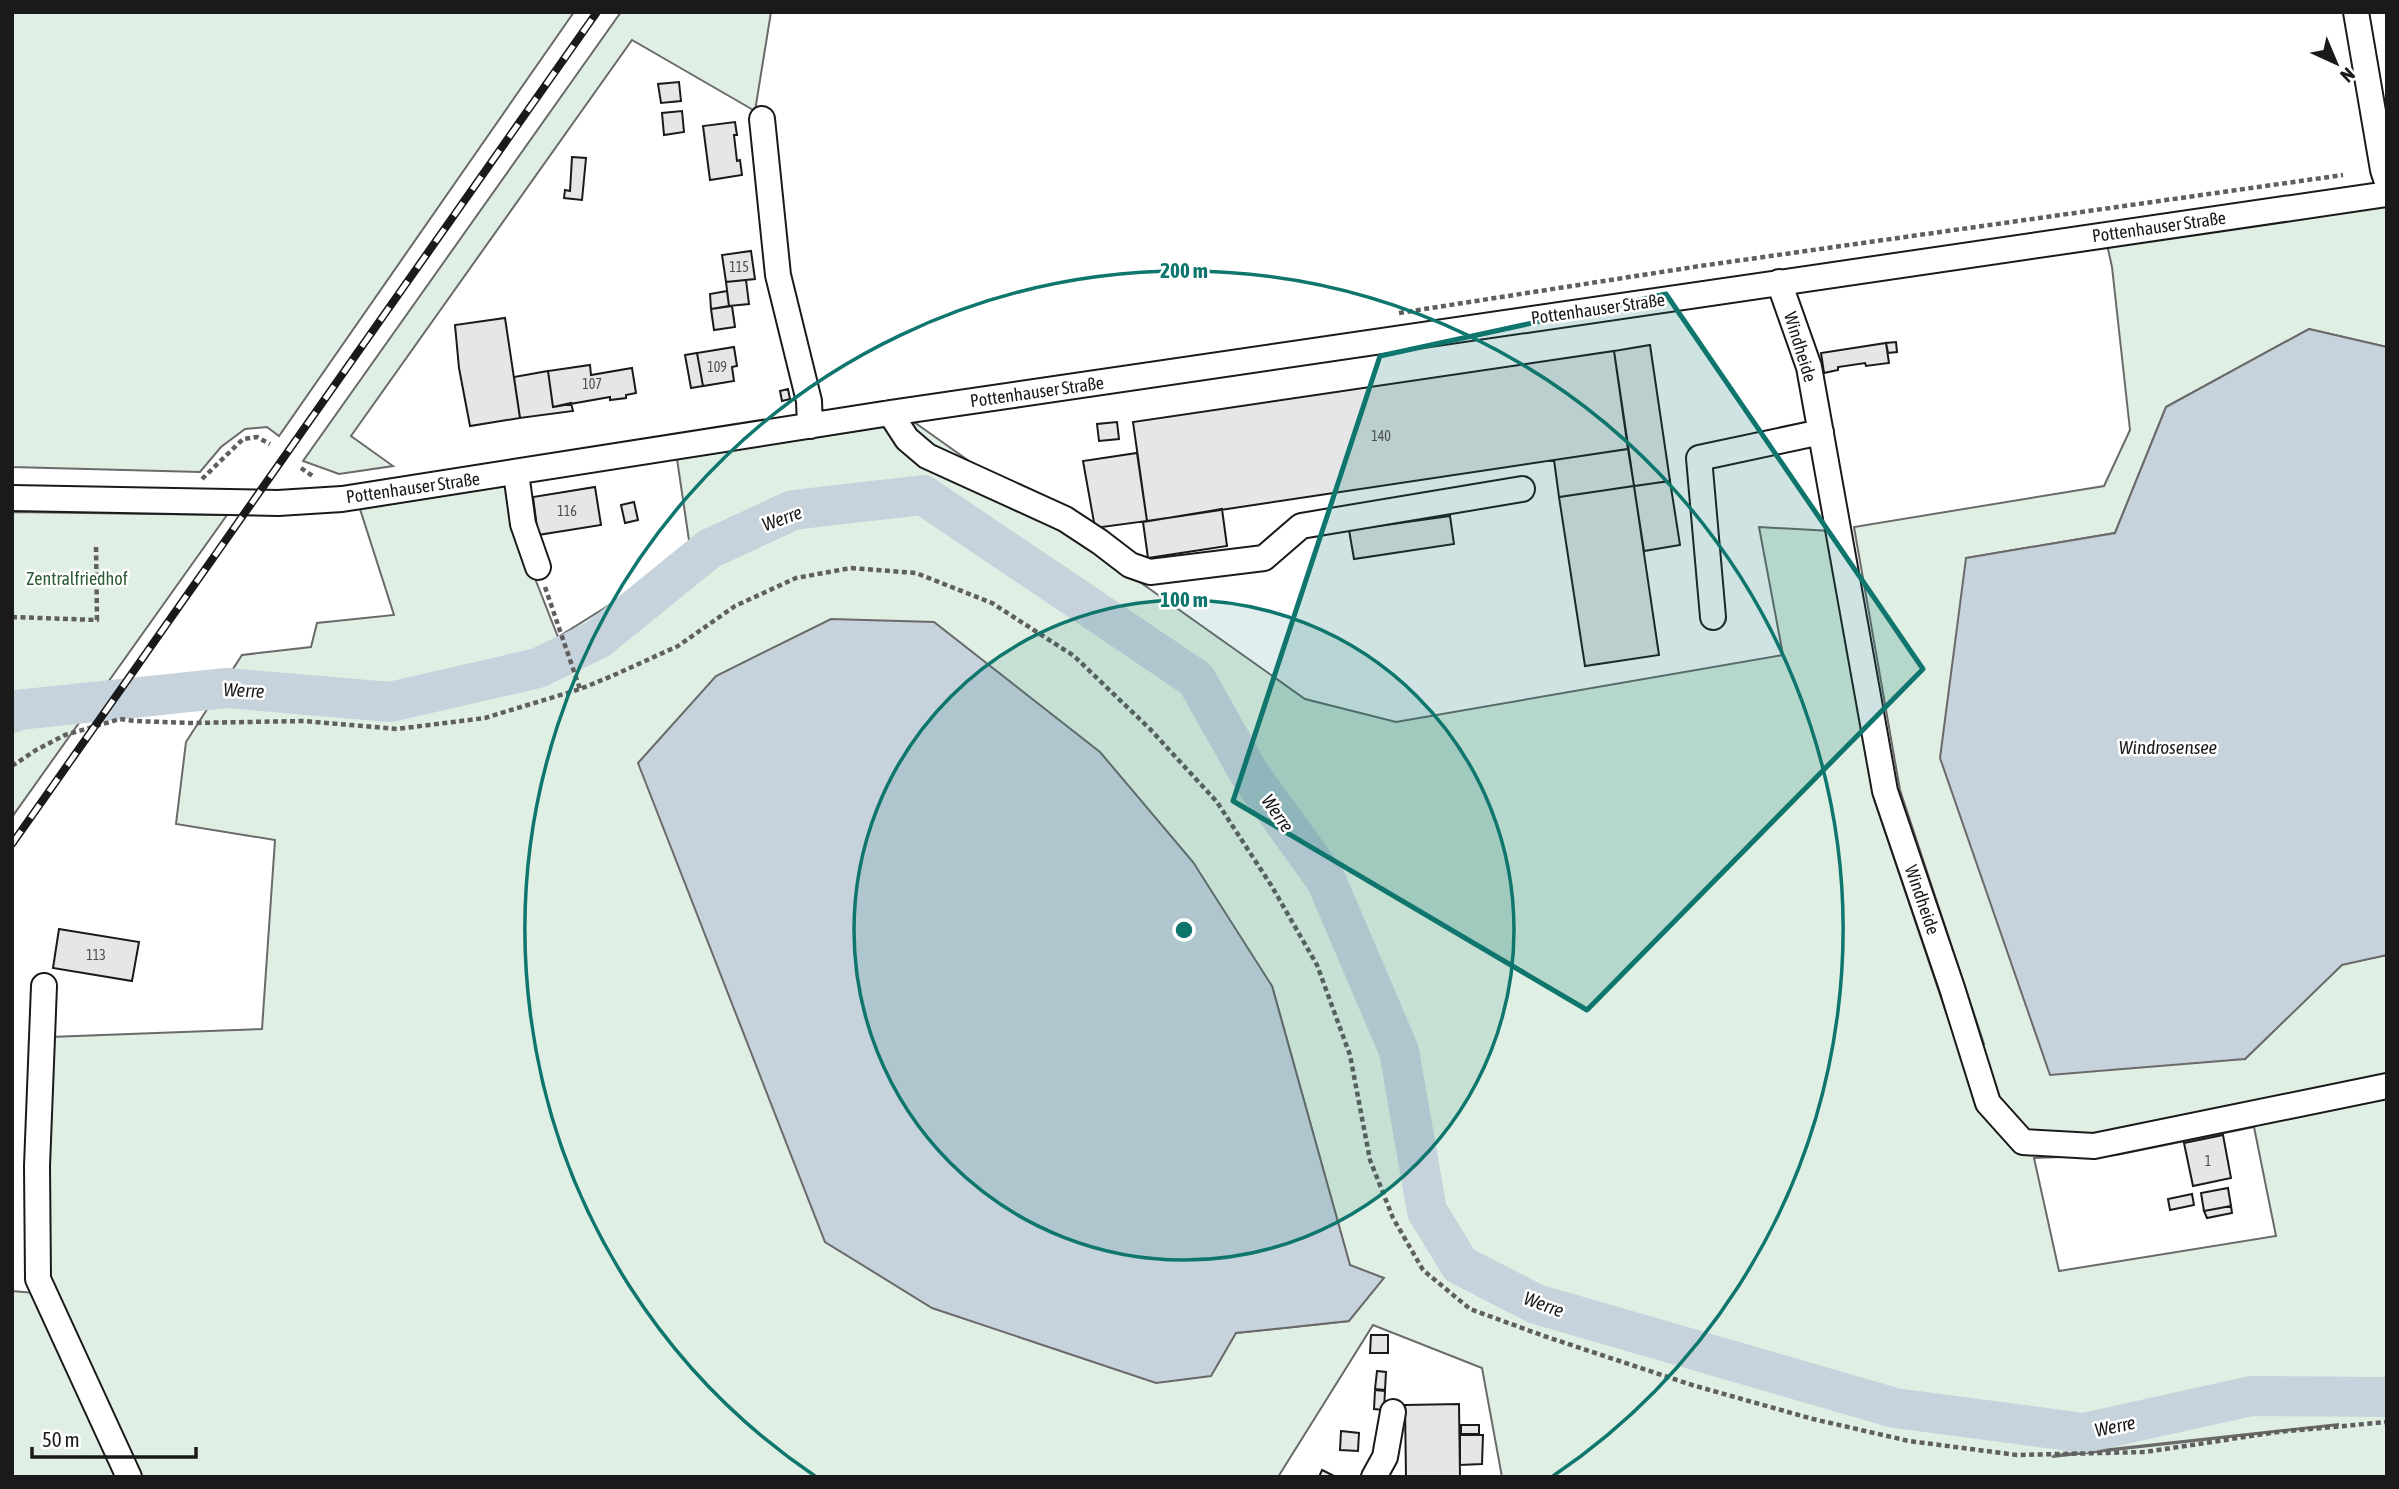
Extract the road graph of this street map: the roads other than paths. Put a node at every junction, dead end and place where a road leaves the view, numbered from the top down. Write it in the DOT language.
graph roads {
  1 [pos="2356,12"];
  2 [pos="762,119"];
  3 [pos="2385,176"];
  4 [pos="2387,194"];
  5 [pos="1779,282"];
  6 [pos="890,413"];
  7 [pos="810,426"];
  8 [pos="1821,432"];
  9 [pos="516,473"];
  10 [pos="1522,489"];
  11 [pos="12,498"];
  12 [pos="538,567"];
  13 [pos="1713,617"];
  14 [pos="44,986"];
  15 [pos="2387,1086"];
  16 [pos="1393,1412"];
  17 [pos="129,1477"];
  18 [pos="1374,1477"];
  1 -- 3 [label="street"];
  2 -- 7 [label="street"];
  4 -- 5 [label="street, Pottenhauser Straße"];
  5 -- 6 [label="street, Pottenhauser Straße"];
  5 -- 8 [label="street, Windheide"];
  6 -- 7 [label="street, Pottenhauser Straße"];
  6 -- 10 [label="street"];
  7 -- 9 [label="street, Pottenhauser Straße"];
  8 -- 13 [label="street"];
  8 -- 15 [label="street, Windheide"];
  9 -- 11 [label="street, Pottenhauser Straße"];
  9 -- 12 [label="street"];
  14 -- 17 [label="street"];
  16 -- 18 [label="street"];
}
